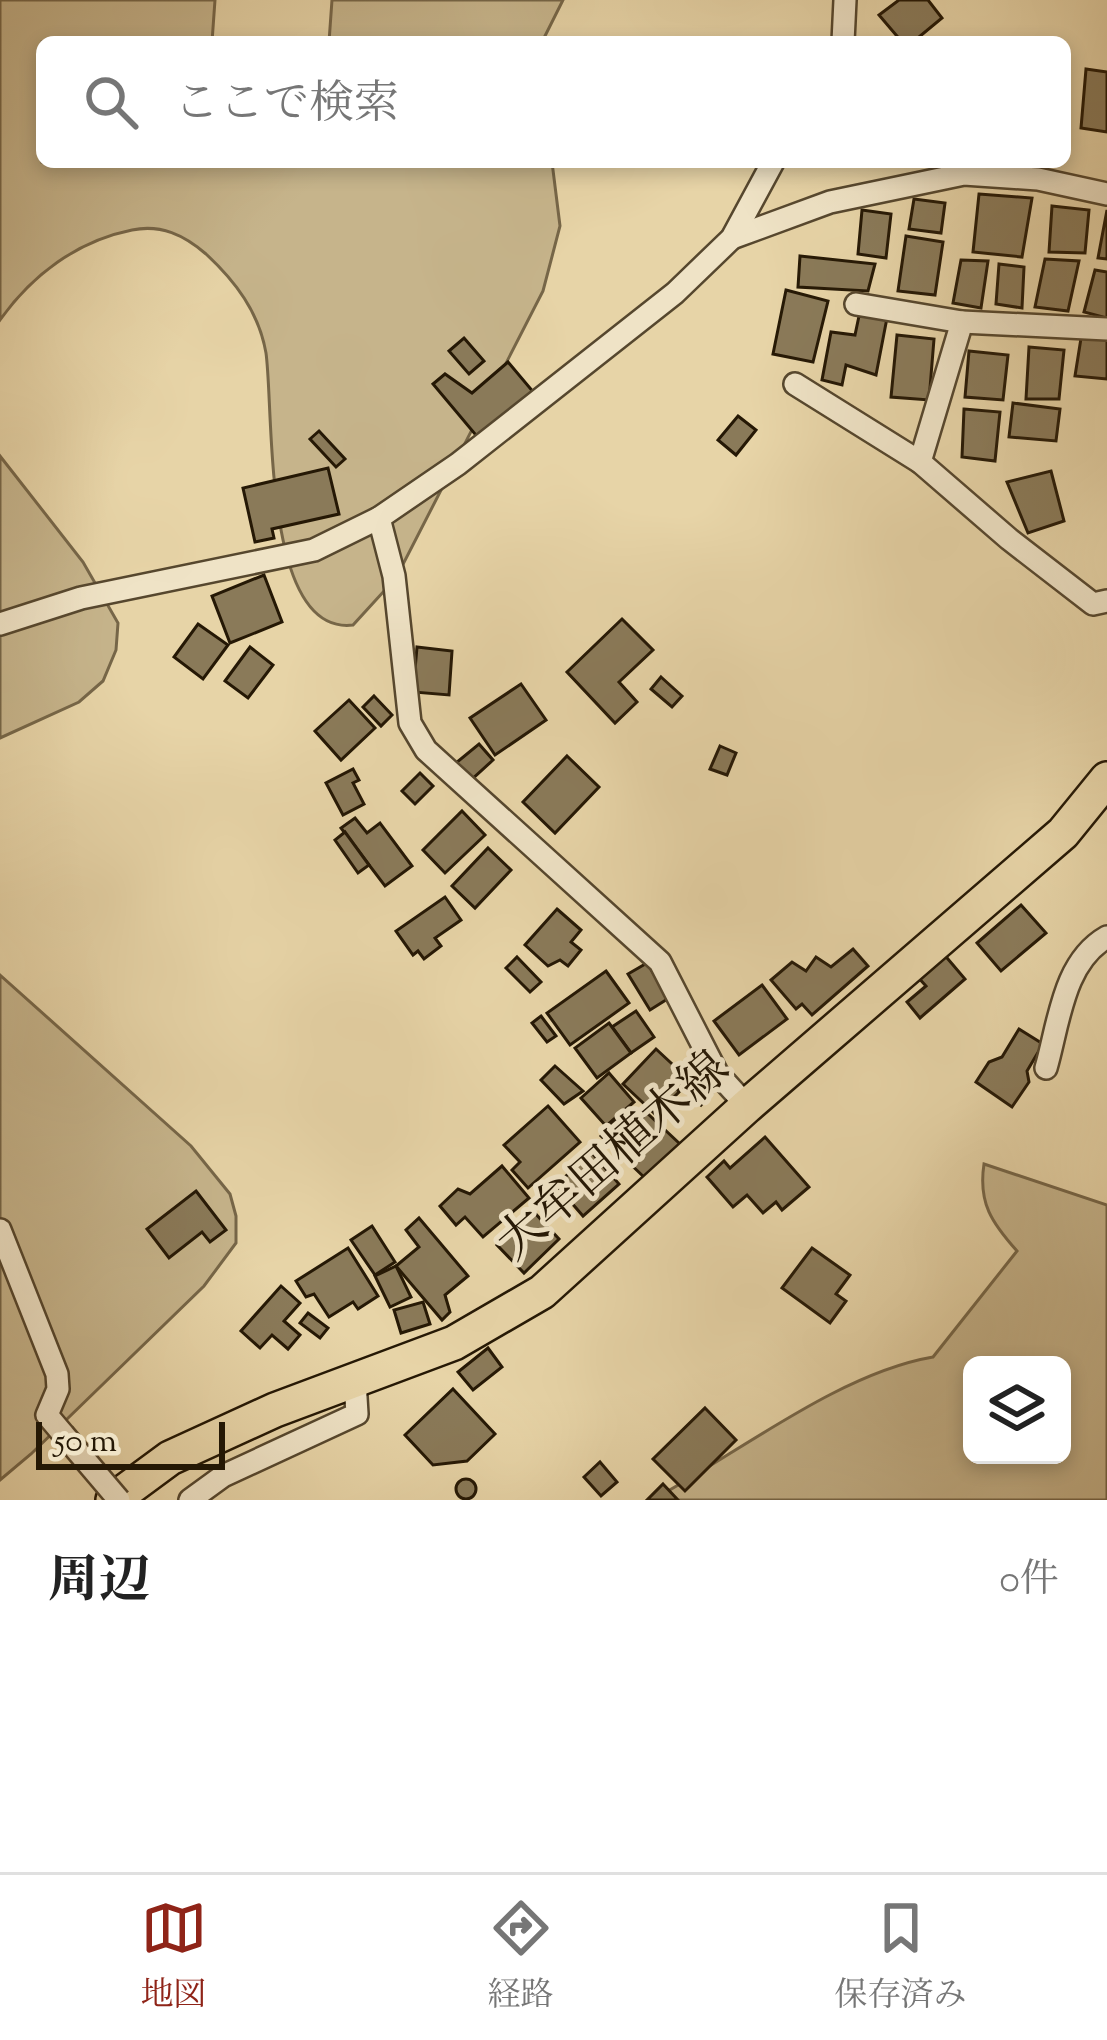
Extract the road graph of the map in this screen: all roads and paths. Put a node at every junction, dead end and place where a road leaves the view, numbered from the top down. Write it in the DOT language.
graph roads {
  1 [pos="845,0"];
  2 [pos="843,36"];
  3 [pos="769,168"];
  4 [pos="1107,194"];
  5 [pos="732,238"];
  6 [pos="856,304"];
  7 [pos="962,322"];
  8 [pos="1107,329"];
  9 [pos="795,384"];
  10 [pos="920,462"];
  11 [pos="379,518"];
  12 [pos="1107,601"];
  13 [pos="0,624"];
  14 [pos="1107,778"];
  15 [pos="1107,937"];
  16 [pos="1046,1068"];
  17 [pos="747,1106"];
  18 [pos="0,1230"];
  19 [pos="355,1381"];
  20 [pos="116,1500"];
  21 [pos="190,1500"];
  1 -- 2 [label="street"];
  3 -- 5 [label="street"];
  4 -- 5 [label="street"];
  5 -- 11 [label="street"];
  6 -- 7 [label="street"];
  7 -- 8 [label="street"];
  7 -- 10 [label="street"];
  9 -- 10 [label="street"];
  10 -- 12 [label="street"];
  11 -- 13 [label="street"];
  11 -- 17 [label="street"];
  14 -- 17 [label="main road, 大牟田植木線"];
  15 -- 16 [label="street"];
  17 -- 19 [label="main road, 大牟田植木線"];
  18 -- 20 [label="street, bridge"];
  19 -- 20 [label="main road, 大牟田植木線"];
  19 -- 21 [label="street"];
}
